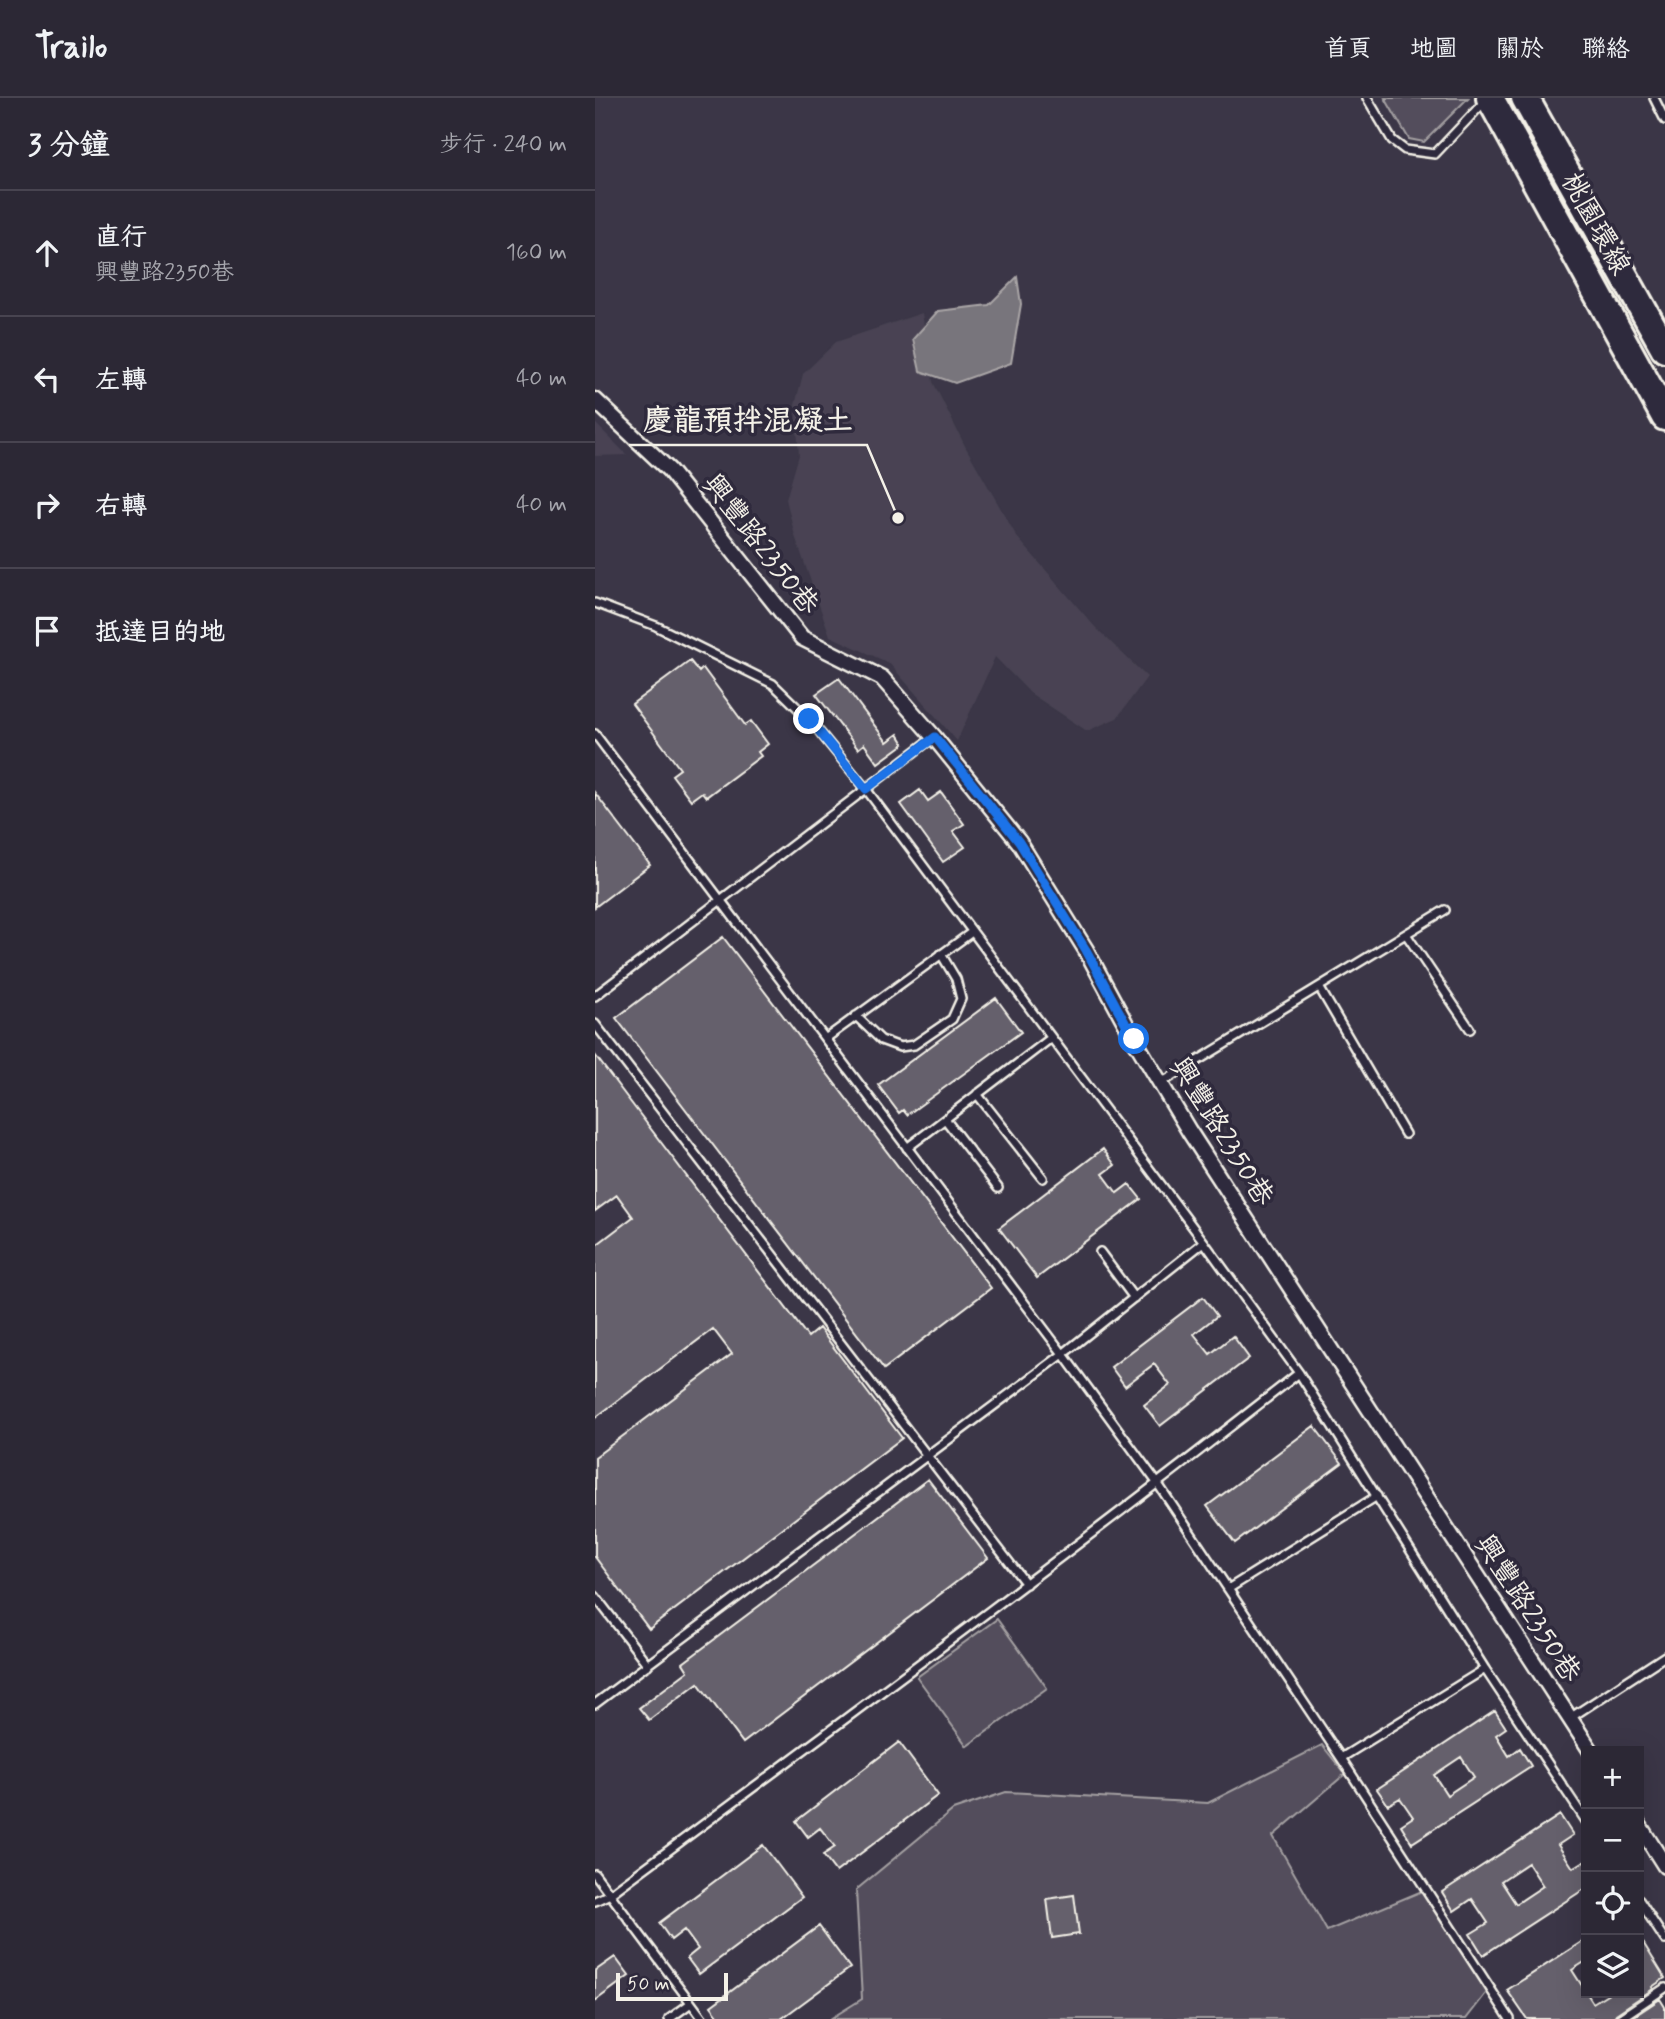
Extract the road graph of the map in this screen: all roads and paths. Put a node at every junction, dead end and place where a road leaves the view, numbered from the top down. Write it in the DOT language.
graph roads {
  1 [pos="1367,98"];
  2 [pos="1489,98"];
  3 [pos="1525,98"];
  4 [pos="1654,98"];
  5 [pos="1665,120"];
  6 [pos="1665,349"];
  7 [pos="595,400"];
  8 [pos="1665,416"];
  9 [pos="595,603"];
  10 [pos="595,734"];
  11 [pos="935,737"];
  12 [pos="866,789"];
  13 [pos="720,900"];
  14 [pos="1445,910"];
  15 [pos="972,932"];
  16 [pos="1406,934"];
  17 [pos="941,954"];
  18 [pos="1318,987"];
  19 [pos="595,996"];
  20 [pos="856,1016"];
  21 [pos="595,1024"];
  22 [pos="1470,1029"];
  23 [pos="1051,1038"];
  24 [pos="825,1039"];
  25 [pos="1161,1083"];
  26 [pos="977,1094"];
  27 [pos="945,1119"];
  28 [pos="1405,1134"];
  29 [pos="908,1148"];
  30 [pos="1043,1178"];
  31 [pos="998,1188"];
  32 [pos="1204,1242"];
  33 [pos="1100,1252"];
  34 [pos="1134,1298"];
  35 [pos="1063,1354"];
  36 [pos="1299,1373"];
  37 [pos="928,1456"];
  38 [pos="1158,1484"];
  39 [pos="1377,1496"];
  40 [pos="1026,1584"];
  41 [pos="1228,1589"];
  42 [pos="595,1596"];
  43 [pos="1665,1656"];
  44 [pos="647,1665"];
  45 [pos="1485,1669"];
  46 [pos="595,1704"];
  47 [pos="1569,1718"];
  48 [pos="1588,1746"];
  49 [pos="1341,1758"];
  50 [pos="1581,1813"];
  51 [pos="1644,1833"];
  52 [pos="1665,1866"];
  53 [pos="595,1874"];
  54 [pos="610,1894"];
  55 [pos="595,1902"];
  56 [pos="1644,1908"];
  57 [pos="1665,1940"];
  58 [pos="1665,1989"];
  59 [pos="691,2003"];
  60 [pos="669,2019"];
  61 [pos="703,2019"];
  62 [pos="1510,2019"];
  63 [pos="1619,2019"];
  1 -- 2 [label="lane"];
  2 -- 8 [label="highway, 桃園環線"];
  3 -- 6 [label="highway, 桃園環線"];
  4 -- 5 [label="lane"];
  7 -- 11 [label="street, 興豐路2350巷"];
  9 -- 12 [label="lane"];
  10 -- 13 [label="lane"];
  11 -- 12 [label="lane"];
  11 -- 25 [label="street, 興豐路2350巷"];
  12 -- 13 [label="lane"];
  12 -- 15 [label="lane"];
  13 -- 19 [label="lane"];
  13 -- 24 [label="lane"];
  14 -- 16 [label="lane"];
  15 -- 17 [label="lane"];
  15 -- 23 [label="lane"];
  16 -- 18 [label="lane"];
  16 -- 22 [label="lane"];
  17 -- 20 [label="lane"];
  17 -- 20 [label="lane"];
  18 -- 25 [label="lane"];
  18 -- 28 [label="lane"];
  20 -- 24 [label="lane"];
  21 -- 37 [label="lane"];
  23 -- 26 [label="lane"];
  23 -- 32 [label="lane"];
  24 -- 29 [label="lane"];
  25 -- 47 [label="street, 興豐路2350巷"];
  26 -- 27 [label="lane"];
  26 -- 30 [label="lane"];
  27 -- 29 [label="lane"];
  27 -- 31 [label="lane"];
  29 -- 35 [label="lane"];
  32 -- 34 [label="lane"];
  32 -- 36 [label="lane"];
  33 -- 34 [label="lane"];
  34 -- 35 [label="lane"];
  35 -- 37 [label="lane"];
  35 -- 38 [label="lane"];
  36 -- 38 [label="lane"];
  36 -- 39 [label="lane"];
  37 -- 40 [label="lane"];
  37 -- 44 [label="lane"];
  38 -- 40 [label="lane"];
  38 -- 41 [label="lane"];
  39 -- 41 [label="lane"];
  39 -- 45 [label="lane"];
  40 -- 54 [label="lane"];
  41 -- 49 [label="lane"];
  42 -- 44 [label="lane"];
  43 -- 47 [label="lane"];
  44 -- 46 [label="lane"];
  45 -- 49 [label="lane"];
  45 -- 50 [label="lane"];
  47 -- 48 [label="street, 興豐路2350巷"];
  49 -- 62 [label="lane"];
  51 -- 52 [label="street"];
  53 -- 54 [label="lane"];
  54 -- 55 [label="lane"];
  54 -- 59 [label="lane"];
  56 -- 57 [label="lane"];
  58 -- 63 [label="lane"];
  59 -- 60 [label="lane"];
  59 -- 61 [label="lane"];
}
